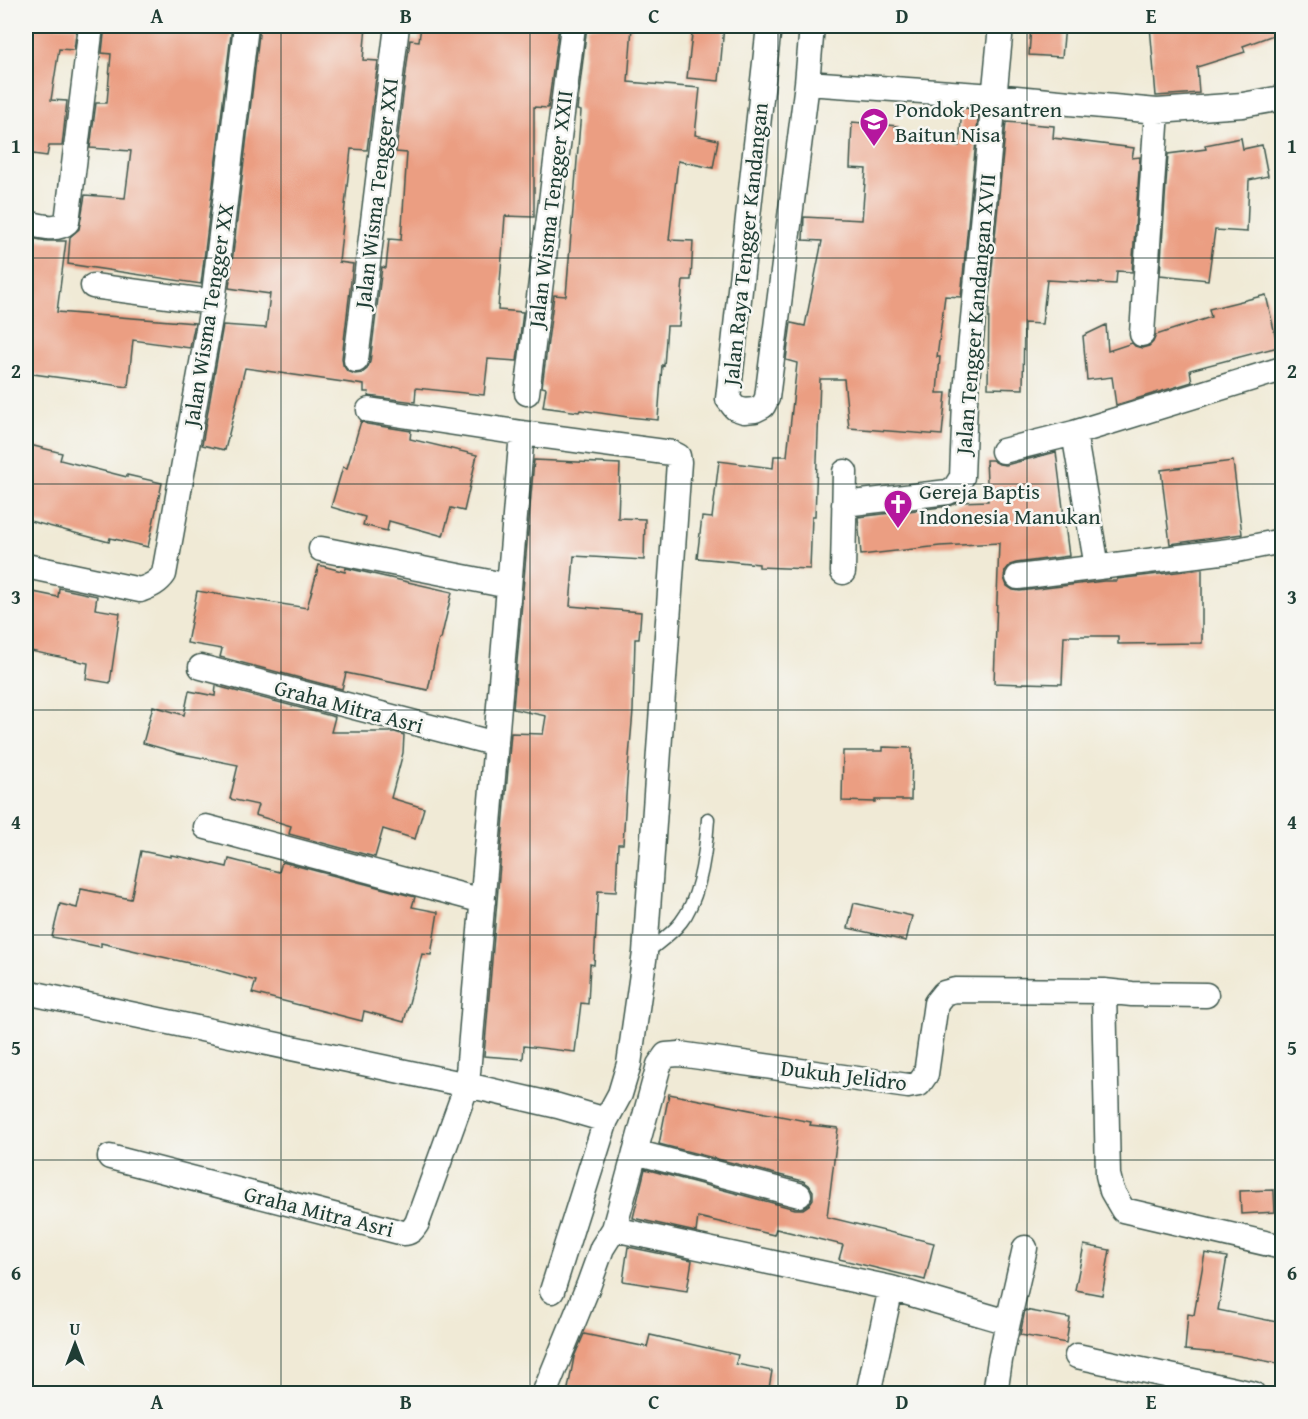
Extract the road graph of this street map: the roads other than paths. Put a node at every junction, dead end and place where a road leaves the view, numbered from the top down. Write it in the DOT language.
graph roads {
  1 [pos="91,26"];
  2 [pos="246,26"];
  3 [pos="397,26"];
  4 [pos="573,26"];
  5 [pos="769,26"];
  6 [pos="812,26"];
  7 [pos="1001,26"];
  8 [pos="807,83"];
  9 [pos="994,96"];
  10 [pos="1282,98"];
  11 [pos="1157,111"];
  12 [pos="26,223"];
  13 [pos="93,286"];
  14 [pos="213,302"];
  15 [pos="1142,334"];
  16 [pos="356,360"];
  17 [pos="1282,369"];
  18 [pos="527,393"];
  19 [pos="369,410"];
  20 [pos="522,434"];
  21 [pos="1074,434"];
  22 [pos="1003,451"];
  23 [pos="845,472"];
  24 [pos="844,504"];
  25 [pos="1282,541"];
  26 [pos="321,549"];
  27 [pos="26,566"];
  28 [pos="1097,567"];
  29 [pos="843,572"];
  30 [pos="1018,577"];
  31 [pos="509,586"];
  32 [pos="201,667"];
  33 [pos="496,744"];
  34 [pos="708,819"];
  35 [pos="206,827"];
  36 [pos="483,901"];
  37 [pos="645,954"];
  38 [pos="1104,991"];
  39 [pos="26,992"];
  40 [pos="1206,995"];
  41 [pos="467,1085"];
  42 [pos="606,1120"];
  43 [pos="635,1152"];
  44 [pos="110,1157"];
  45 [pos="798,1195"];
  46 [pos="614,1229"];
  47 [pos="1282,1247"];
  48 [pos="1025,1248"];
  49 [pos="891,1288"];
  50 [pos="552,1291"];
  51 [pos="1008,1322"];
  52 [pos="1077,1356"];
  53 [pos="544,1394"];
  54 [pos="868,1394"];
  55 [pos="995,1394"];
  56 [pos="1253,1394"];
  1 -- 12 [label="street"];
  2 -- 14 [label="street, Jalan Wisma Tengger XX"];
  3 -- 16 [label="street, Jalan Wisma Tengger XXI"];
  4 -- 18 [label="street, Jalan Wisma Tengger XXII"];
  5 -- 8 [label="street, Jalan Raya Tengger Kandangan"];
  6 -- 8 [label="street, Jalan Raya Tengger Kandangan"];
  7 -- 9 [label="street, Jalan Tengger Kandangan XVII"];
  8 -- 9 [label="street"];
  9 -- 11 [label="street"];
  9 -- 24 [label="street, Jalan Tengger Kandangan XVII"];
  10 -- 11 [label="street"];
  11 -- 15 [label="street"];
  13 -- 14 [label="street"];
  14 -- 27 [label="street, Jalan Wisma Tengger XX"];
  17 -- 21 [label="street"];
  19 -- 20 [label="street"];
  20 -- 31 [label="street, Graha Mitra Asri"];
  20 -- 37 [label="street"];
  21 -- 22 [label="street"];
  21 -- 28 [label="street"];
  23 -- 24 [label="street"];
  24 -- 29 [label="street"];
  25 -- 28 [label="street"];
  26 -- 31 [label="street"];
  28 -- 30 [label="street"];
  31 -- 33 [label="street, Graha Mitra Asri"];
  32 -- 33 [label="street, Graha Mitra Asri"];
  33 -- 36 [label="street, Graha Mitra Asri"];
  34 -- 37 [label="lane"];
  35 -- 36 [label="street"];
  36 -- 41 [label="street, Graha Mitra Asri"];
  37 -- 42 [label="street"];
  38 -- 40 [label="street, Dukuh Jelidro"];
  38 -- 43 [label="street, Dukuh Jelidro"];
  38 -- 47 [label="street"];
  39 -- 41 [label="street"];
  41 -- 42 [label="street"];
  41 -- 44 [label="street, Graha Mitra Asri"];
  42 -- 50 [label="street"];
  43 -- 45 [label="street"];
  43 -- 46 [label="street, Dukuh Jelidro"];
  46 -- 49 [label="street"];
  46 -- 53 [label="street, Dukuh Jelidro"];
  48 -- 51 [label="street"];
  49 -- 51 [label="street"];
  49 -- 54 [label="street"];
  51 -- 55 [label="street"];
  52 -- 56 [label="street"];
}
